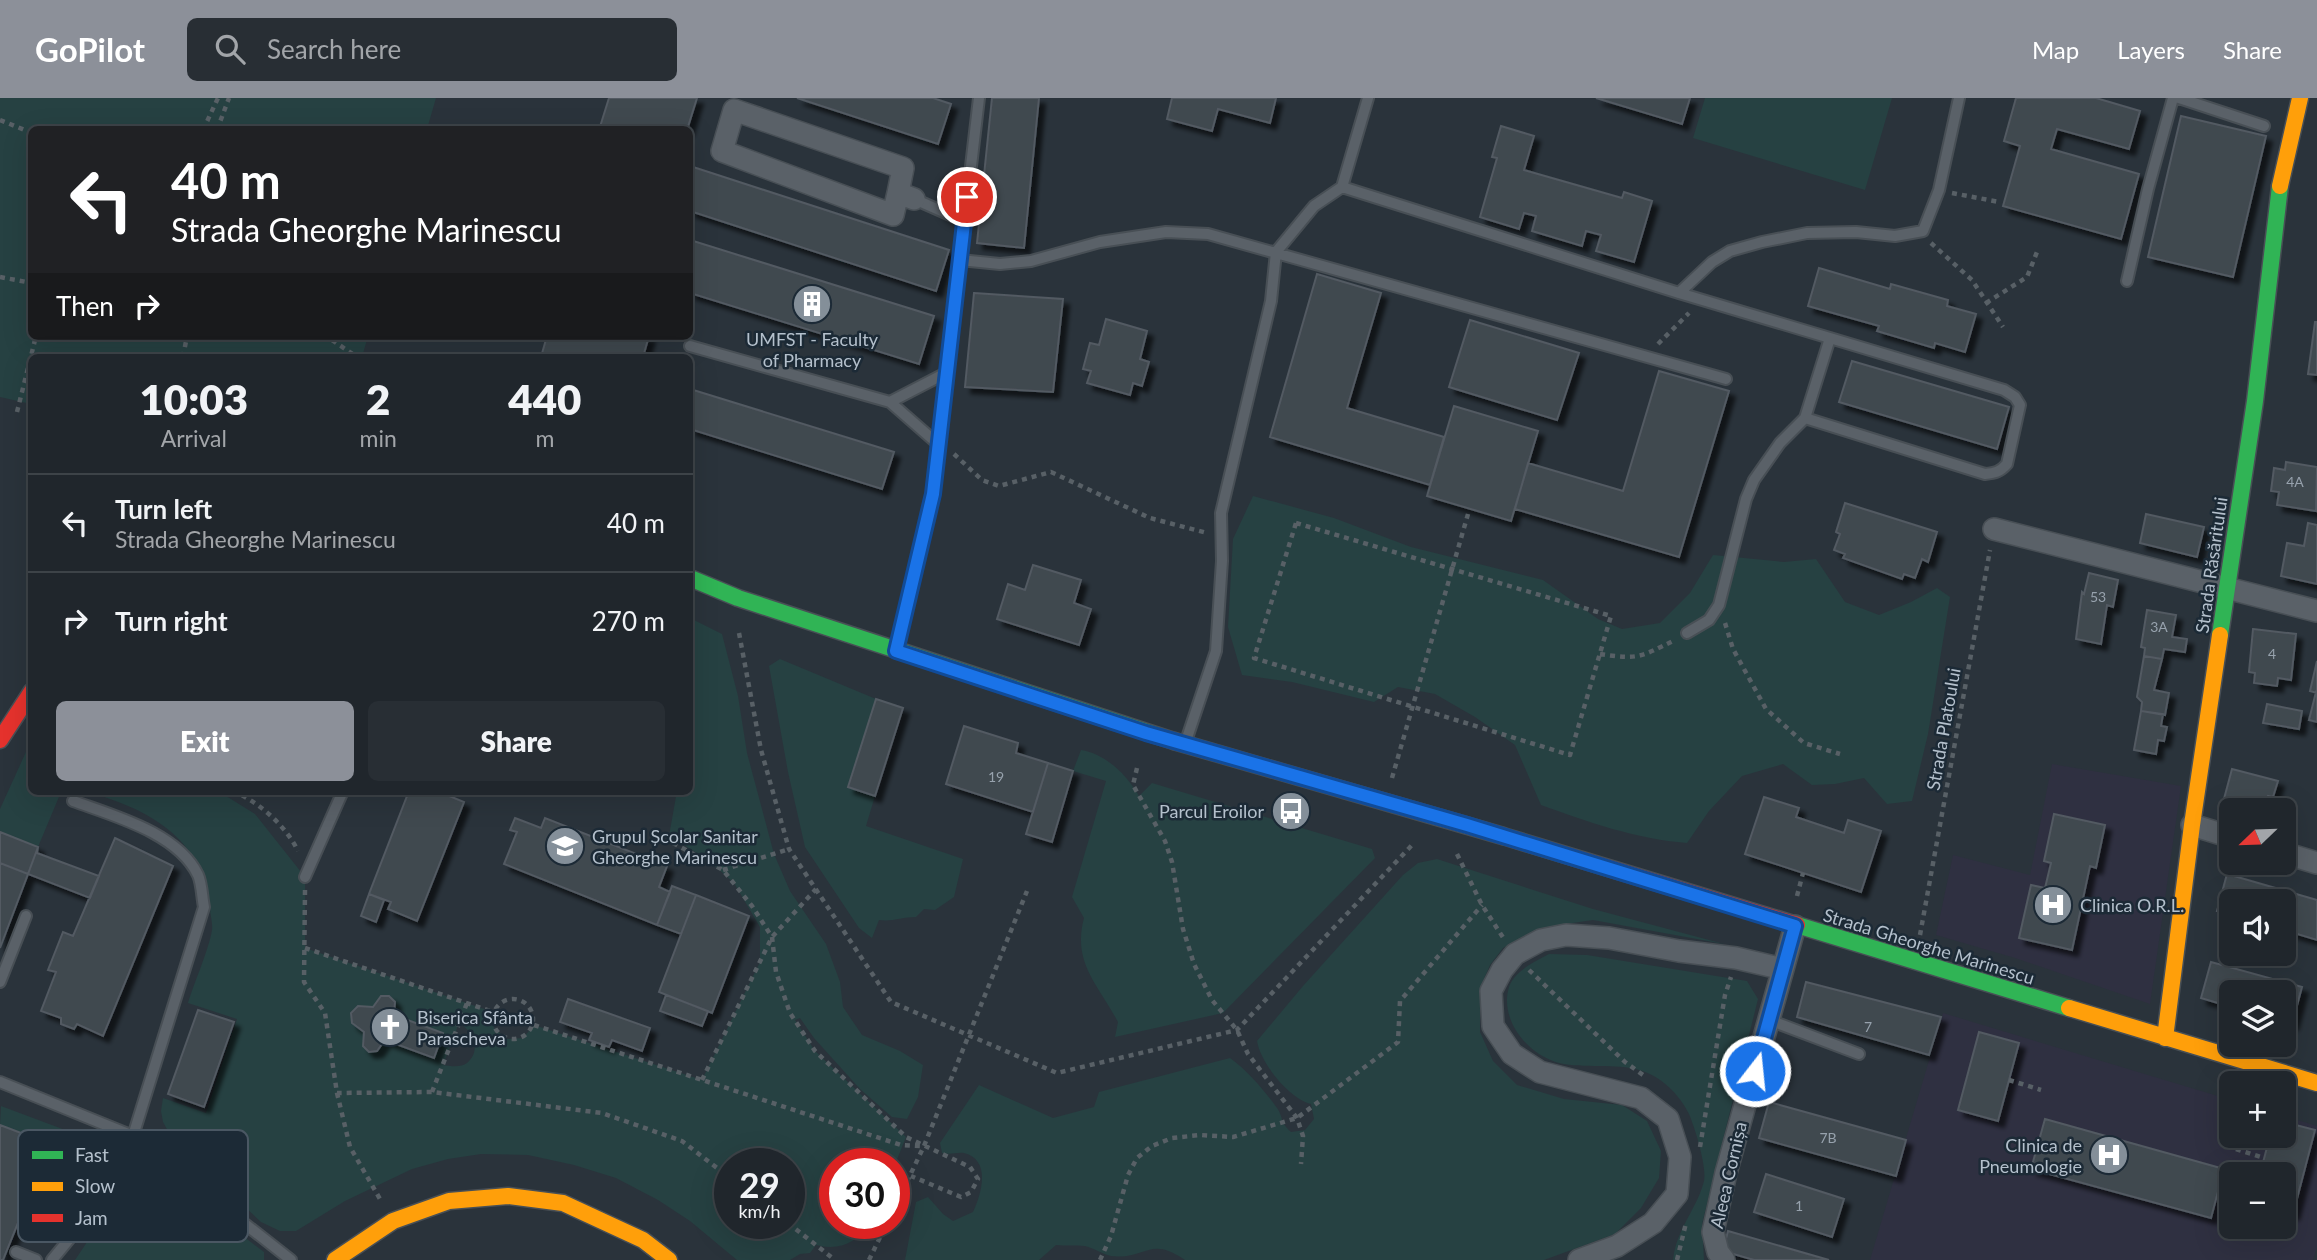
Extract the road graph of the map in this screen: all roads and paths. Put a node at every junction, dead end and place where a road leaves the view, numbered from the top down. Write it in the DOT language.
graph roads {
  1 [pos="218,98"];
  2 [pos="229,98"];
  3 [pos="979,98"];
  4 [pos="1368,98"];
  5 [pos="1959,98"];
  6 [pos="2173,98"];
  7 [pos="2179,98"];
  8 [pos="2300,98"];
  9 [pos="0,120"];
  10 [pos="2264,125"];
  11 [pos="204,126"];
  12 [pos="218,126"];
  13 [pos="28,131"];
  14 [pos="1342,187"];
  15 [pos="1939,190"];
  16 [pos="906,196"];
  17 [pos="1999,202"];
  18 [pos="964,221"];
  19 [pos="1923,231"];
  20 [pos="1276,252"];
  21 [pos="2037,252"];
  22 [pos="960,260"];
  23 [pos="0,277"];
  24 [pos="2127,281"];
  25 [pos="28,282"];
  26 [pos="1679,293"];
  27 [pos="1702,300"];
  28 [pos="1986,303"];
  29 [pos="2003,327"];
  30 [pos="1830,338"];
  31 [pos="332,340"];
  32 [pos="690,346"];
  33 [pos="353,354"];
  34 [pos="1645,357"];
  35 [pos="28,370"];
  36 [pos="946,373"];
  37 [pos="1726,379"];
  38 [pos="890,402"];
  39 [pos="18,412"];
  40 [pos="1805,418"];
  41 [pos="938,442"];
  42 [pos="1468,513"];
  43 [pos="1994,529"];
  44 [pos="1208,534"];
  45 [pos="1452,570"];
  46 [pos="693,579"];
  47 [pos="2227,590"];
  48 [pos="1719,605"];
  49 [pos="2317,611"];
  50 [pos="739,633"];
  51 [pos="1687,633"];
  52 [pos="896,651"];
  53 [pos="1600,654"];
  54 [pos="28,697"];
  55 [pos="1412,707"];
  56 [pos="0,738"];
  57 [pos="1185,744"];
  58 [pos="1840,754"];
  59 [pos="1137,768"];
  60 [pos="1392,778"];
  61 [pos="240,795"];
  62 [pos="341,795"];
  63 [pos="73,801"];
  64 [pos="2192,825"];
  65 [pos="2219,833"];
  66 [pos="673,843"];
  67 [pos="1413,844"];
  68 [pos="789,849"];
  69 [pos="1457,854"];
  70 [pos="2296,857"];
  71 [pos="2317,863"];
  72 [pos="723,870"];
  73 [pos="1803,873"];
  74 [pos="305,877"];
  75 [pos="816,889"];
  76 [pos="1027,891"];
  77 [pos="1797,896"];
  78 [pos="1482,905"];
  79 [pos="26,916"];
  80 [pos="1795,926"];
  81 [pos="1920,935"];
  82 [pos="772,937"];
  83 [pos="1508,946"];
  84 [pos="305,948"];
  85 [pos="1523,963"];
  86 [pos="1783,970"];
  87 [pos="0,982"];
  88 [pos="1725,995"];
  89 [pos="467,1003"];
  90 [pos="493,1012"];
  91 [pos="1769,1020"];
  92 [pos="534,1025"];
  93 [pos="1237,1031"];
  94 [pos="970,1036"];
  95 [pos="2165,1038"];
  96 [pos="1859,1054"];
  97 [pos="702,1080"];
  98 [pos="2009,1080"];
  99 [pos="0,1082"];
  100 [pos="1653,1083"];
  101 [pos="2317,1083"];
  102 [pos="2041,1090"];
  103 [pos="432,1092"];
  104 [pos="337,1093"];
  105 [pos="1297,1118"];
  106 [pos="119,1130"];
  107 [pos="136,1130"];
  108 [pos="1694,1144"];
  109 [pos="924,1146"];
  110 [pos="2236,1149"];
  111 [pos="2264,1158"];
  112 [pos="1301,1164"];
  113 [pos="714,1165"];
  114 [pos="911,1176"];
  115 [pos="381,1201"];
  116 [pos="1686,1223"];
  117 [pos="248,1226"];
  118 [pos="805,1236"];
  119 [pos="879,1239"];
  120 [pos="67,1242"];
  121 [pos="16,1252"];
  122 [pos="36,1260"];
  123 [pos="52,1260"];
  124 [pos="291,1260"];
  125 [pos="334,1260"];
  126 [pos="669,1260"];
  127 [pos="835,1260"];
  128 [pos="869,1260"];
  129 [pos="1100,1260"];
  130 [pos="1579,1260"];
  131 [pos="1677,1260"];
  132 [pos="1724,1260"];
  1 -- 11 [label="path"];
  2 -- 12 [label="path"];
  3 -- 18 [label="lane"];
  4 -- 14 [label="lane"];
  5 -- 15 [label="lane"];
  6 -- 24 [label="lane"];
  7 -- 10 [label="lane"];
  8 -- 47 [label="main road, Strada Răsăritului"];
  9 -- 13 [label="path"];
  14 -- 20 [label="lane"];
  14 -- 26 [label="lane"];
  15 -- 17 [label="path"];
  15 -- 19 [label="lane"];
  16 -- 16 [label="street"];
  16 -- 18 [label="lane"];
  18 -- 22 [label="lane"];
  19 -- 26 [label="lane"];
  19 -- 28 [label="path"];
  20 -- 22 [label="lane"];
  20 -- 34 [label="lane"];
  20 -- 57 [label="lane"];
  21 -- 28 [label="path"];
  22 -- 36 [label="lane"];
  23 -- 25 [label="path"];
  26 -- 27 [label="lane"];
  27 -- 30 [label="lane"];
  27 -- 34 [label="path"];
  28 -- 29 [label="path"];
  30 -- 40 [label="lane"];
  30 -- 40 [label="lane"];
  31 -- 33 [label="path"];
  32 -- 38 [label="lane"];
  34 -- 37 [label="lane"];
  35 -- 39 [label="path"];
  36 -- 38 [label="lane"];
  36 -- 41 [label="lane"];
  38 -- 41 [label="lane"];
  40 -- 48 [label="lane"];
  41 -- 44 [label="path"];
  41 -- 52 [label="lane"];
  42 -- 45 [label="path"];
  43 -- 47 [label="street"];
  43 -- 81 [label="path, Strada Platoului"];
  45 -- 53 [label="path"];
  45 -- 55 [label="path"];
  45 -- 55 [label="path"];
  46 -- 52 [label="main road, Strada Gheorghe Marinescu"];
  47 -- 49 [label="street"];
  47 -- 64 [label="main road, Strada Răsăritului"];
  48 -- 51 [label="lane"];
  48 -- 58 [label="path"];
  50 -- 68 [label="path"];
  51 -- 53 [label="path"];
  52 -- 57 [label="main road, Strada Gheorghe Marinescu"];
  53 -- 55 [label="path"];
  54 -- 56 [label="main road"];
  55 -- 60 [label="path"];
  57 -- 80 [label="main road, Strada Gheorghe Marinescu"];
  59 -- 93 [label="path"];
  61 -- 74 [label="path"];
  62 -- 74 [label="lane"];
  63 -- 107 [label="lane"];
  64 -- 65 [label="street"];
  64 -- 95 [label="main road, Strada Răsăritului"];
  66 -- 72 [label="path"];
  67 -- 93 [label="path"];
  68 -- 72 [label="path"];
  68 -- 75 [label="path"];
  69 -- 78 [label="path"];
  70 -- 71 [label="street"];
  72 -- 82 [label="path"];
  73 -- 77 [label="path"];
  74 -- 84 [label="path"];
  75 -- 82 [label="path"];
  75 -- 94 [label="path"];
  76 -- 94 [label="path"];
  78 -- 83 [label="path"];
  78 -- 105 [label="path"];
  79 -- 87 [label="lane"];
  80 -- 86 [label="street, Aleea Cornișa"];
  80 -- 95 [label="main road, Strada Gheorghe Marinescu"];
  82 -- 97 [label="path"];
  82 -- 109 [label="path"];
  84 -- 89 [label="path"];
  84 -- 104 [label="path"];
  85 -- 100 [label="path"];
  86 -- 91 [label="street, Aleea Cornișa"];
  86 -- 130 [label="street"];
  88 -- 108 [label="path"];
  89 -- 90 [label="path"];
  89 -- 103 [label="path"];
  90 -- 92 [label="path"];
  90 -- 92 [label="path"];
  91 -- 96 [label="lane"];
  91 -- 132 [label="street, Aleea Cornișa"];
  92 -- 97 [label="path"];
  93 -- 94 [label="path"];
  93 -- 105 [label="path"];
  94 -- 109 [label="path"];
  95 -- 101 [label="main road, Strada Gheorghe Marinescu"];
  97 -- 109 [label="path"];
  98 -- 102 [label="path"];
  99 -- 106 [label="lane"];
  103 -- 104 [label="path"];
  103 -- 113 [label="path"];
  104 -- 115 [label="path"];
  105 -- 112 [label="path"];
  105 -- 129 [label="path"];
  109 -- 114 [label="path"];
  109 -- 114 [label="path"];
  110 -- 111 [label="path"];
  116 -- 131 [label="path"];
  117 -- 124 [label="lane"];
  118 -- 127 [label="path"];
  119 -- 128 [label="path"];
  120 -- 123 [label="lane"];
  121 -- 122 [label="lane"];
  125 -- 126 [label="main road"];
}
